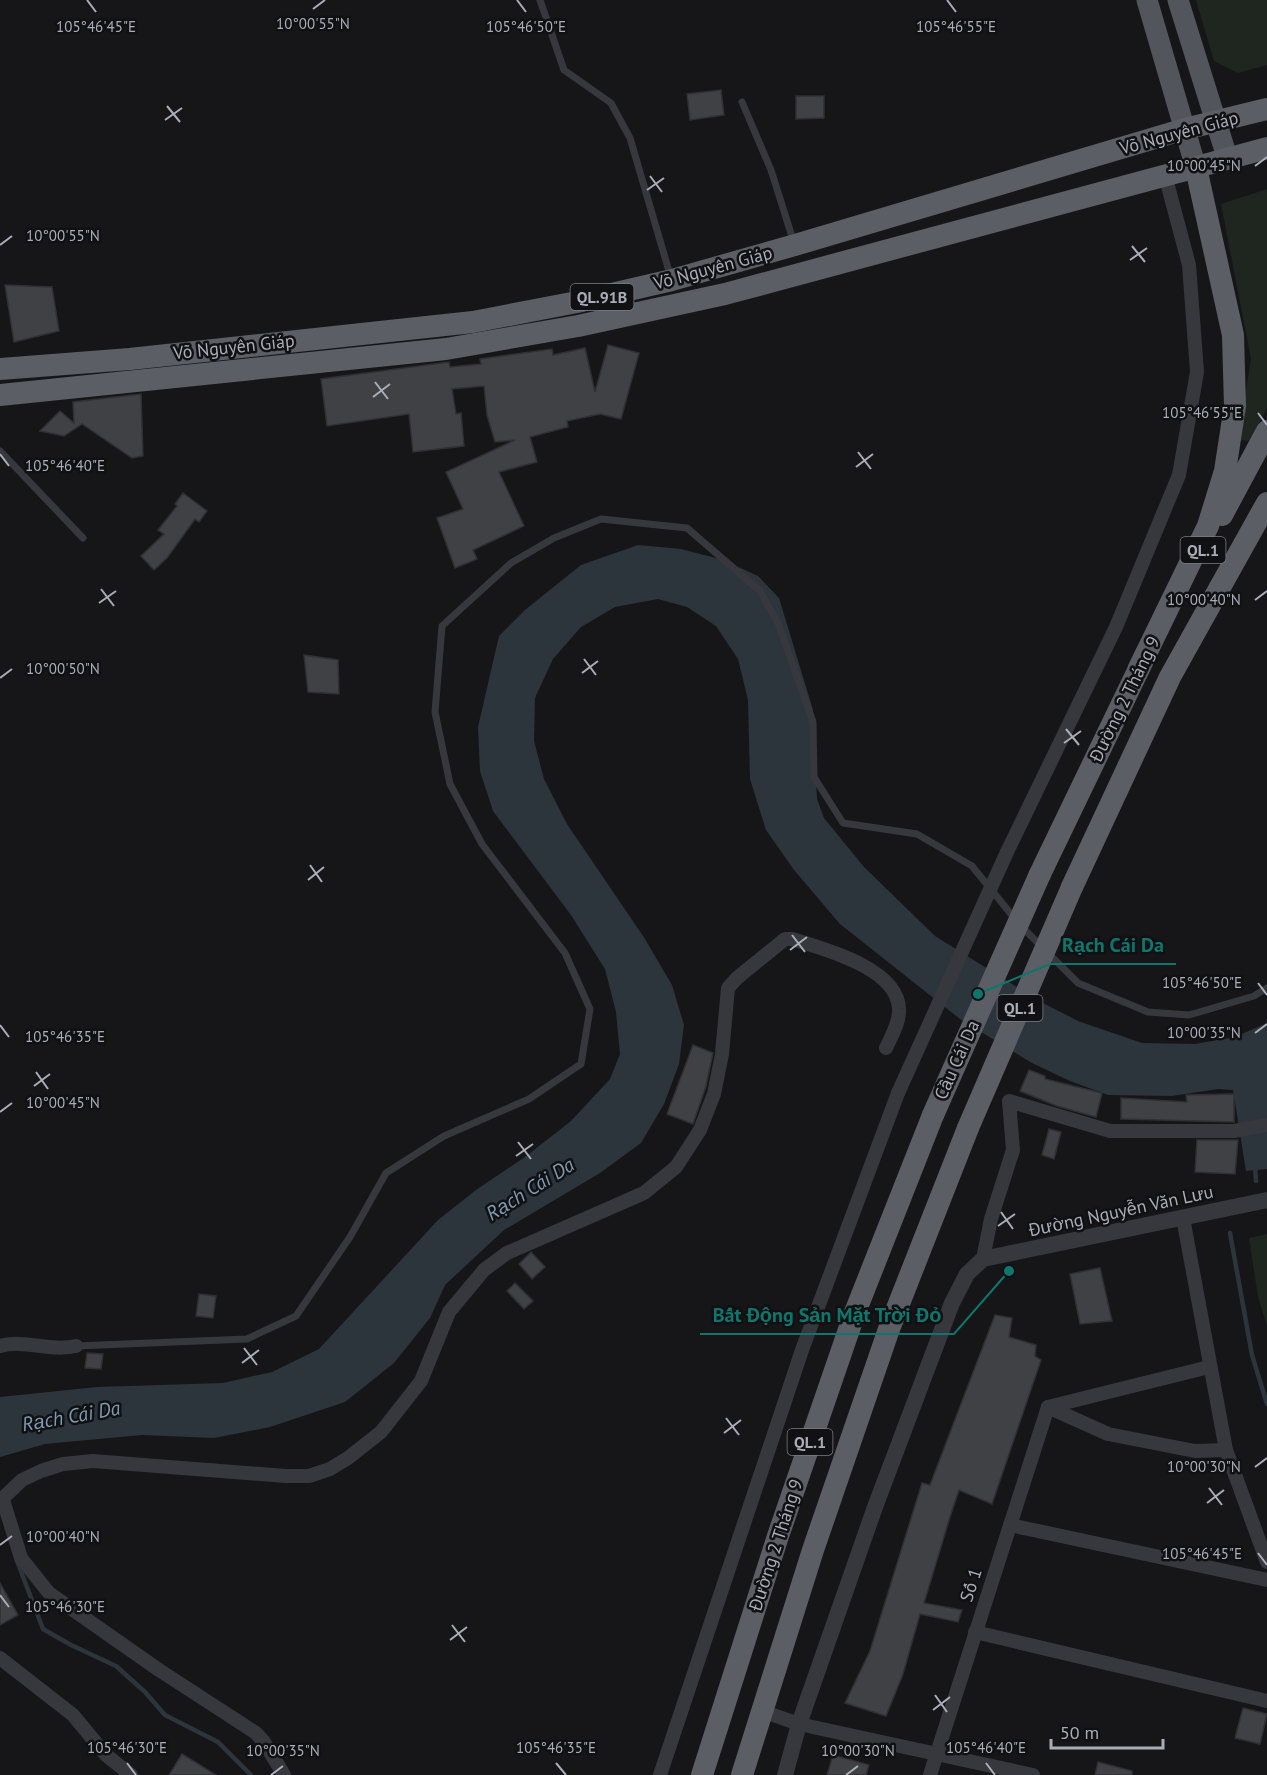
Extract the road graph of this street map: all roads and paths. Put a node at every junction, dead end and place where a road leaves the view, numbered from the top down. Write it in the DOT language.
graph roads {
  1 [pos="540,0"];
  2 [pos="1147,0"];
  3 [pos="1178,0"];
  4 [pos="742,102"];
  5 [pos="1267,109"];
  6 [pos="1215,123"];
  7 [pos="1185,129"];
  8 [pos="1267,148"];
  9 [pos="1227,158"];
  10 [pos="1196,168"];
  11 [pos="1165,175"];
  12 [pos="795,245"];
  13 [pos="672,280"];
  14 [pos="130,358"];
  15 [pos="0,369"];
  16 [pos="132,382"];
  17 [pos="0,395"];
  18 [pos="1267,432"];
  19 [pos="0,451"];
  20 [pos="1267,503"];
  21 [pos="1267,537"];
  22 [pos="82,538"];
  23 [pos="1139,668"];
  24 [pos="1170,677"];
  25 [pos="1040,874"];
  26 [pos="1072,887"];
  27 [pos="1267,988"];
  28 [pos="886,1048"];
  29 [pos="933,1115"];
  30 [pos="1267,1125"];
  31 [pos="969,1128"];
  32 [pos="1267,1200"];
  33 [pos="1183,1218"];
  34 [pos="983,1259"];
  35 [pos="0,1346"];
  36 [pos="76,1346"];
  37 [pos="1209,1368"];
  38 [pos="1048,1407"];
  39 [pos="1226,1450"];
  40 [pos="1,1500"];
  41 [pos="1010,1525"];
  42 [pos="1267,1562"];
  43 [pos="1267,1580"];
  44 [pos="975,1632"];
  45 [pos="0,1658"];
  46 [pos="1267,1701"];
  47 [pos="762,1711"];
  48 [pos="799,1724"];
  49 [pos="935,1754"];
  50 [pos="131,1775"];
  51 [pos="284,1775"];
  52 [pos="660,1775"];
  53 [pos="702,1775"];
  54 [pos="742,1775"];
  55 [pos="785,1775"];
  56 [pos="930,1775"];
  57 [pos="1033,1775"];
  1 -- 13 [label="lane"];
  2 -- 7 [label="main road"];
  3 -- 6 [label="main road"];
  4 -- 12 [label="lane"];
  5 -- 6 [label="highway, Võ Nguyên Giáp / QL.91B"];
  6 -- 7 [label="highway, Võ Nguyên Giáp / QL.91B"];
  6 -- 9 [label="main road"];
  7 -- 10 [label="main road"];
  7 -- 12 [label="highway, Võ Nguyên Giáp / QL.91B"];
  8 -- 9 [label="highway, Võ Nguyên Giáp / QL.91B"];
  9 -- 10 [label="highway, Võ Nguyên Giáp / QL.91B"];
  10 -- 11 [label="highway, Võ Nguyên Giáp / QL.91B"];
  10 -- 23 [label="highway"];
  11 -- 16 [label="highway, Võ Nguyên Giáp / QL.91B"];
  11 -- 52 [label="street, bridge"];
  12 -- 13 [label="highway, Võ Nguyên Giáp / QL.91B"];
  13 -- 14 [label="highway, Võ Nguyên Giáp / QL.91B"];
  14 -- 15 [label="highway, Võ Nguyên Giáp / QL.91B"];
  14 -- 16 [label="highway"];
  16 -- 17 [label="highway, Võ Nguyên Giáp / QL.91B"];
  18 -- 23 [label="highway, Đường 2 Tháng 9 / QL.1"];
  19 -- 22 [label="lane"];
  20 -- 24 [label="highway, Đường 2 Tháng 9 / QL.1"];
  21 -- 24 [label="highway"];
  23 -- 25 [label="highway, Đường 2 Tháng 9 / QL.1"];
  24 -- 26 [label="highway, Đường 2 Tháng 9 / QL.1"];
  25 -- 29 [label="highway, Cầu Cái Da / QL.1, bridge"];
  26 -- 31 [label="highway, Cầu Cái Da / QL.1, bridge"];
  27 -- 36 [label="lane"];
  28 -- 40 [label="street"];
  29 -- 53 [label="highway, Đường 2 Tháng 9 / QL.1"];
  30 -- 34 [label="street"];
  31 -- 47 [label="highway, Đường 2 Tháng 9 / QL.1"];
  32 -- 33 [label="street, Đường Nguyễn Văn Lưu"];
  33 -- 34 [label="street, Đường Nguyễn Văn Lưu"];
  33 -- 37 [label="street"];
  34 -- 48 [label="street"];
  35 -- 36 [label="street"];
  37 -- 38 [label="street"];
  37 -- 39 [label="street"];
  38 -- 39 [label="street"];
  38 -- 41 [label="street, Số 1"];
  39 -- 42 [label="street"];
  40 -- 51 [label="street"];
  41 -- 43 [label="street"];
  41 -- 44 [label="street, Số 1"];
  44 -- 46 [label="street"];
  44 -- 49 [label="street, Số 1"];
  45 -- 50 [label="street"];
  47 -- 48 [label="street"];
  47 -- 54 [label="highway, Đường 2 Tháng 9 / QL.1"];
  48 -- 49 [label="street"];
  48 -- 55 [label="street"];
  49 -- 56 [label="street, Số 1"];
  49 -- 57 [label="street"];
}
